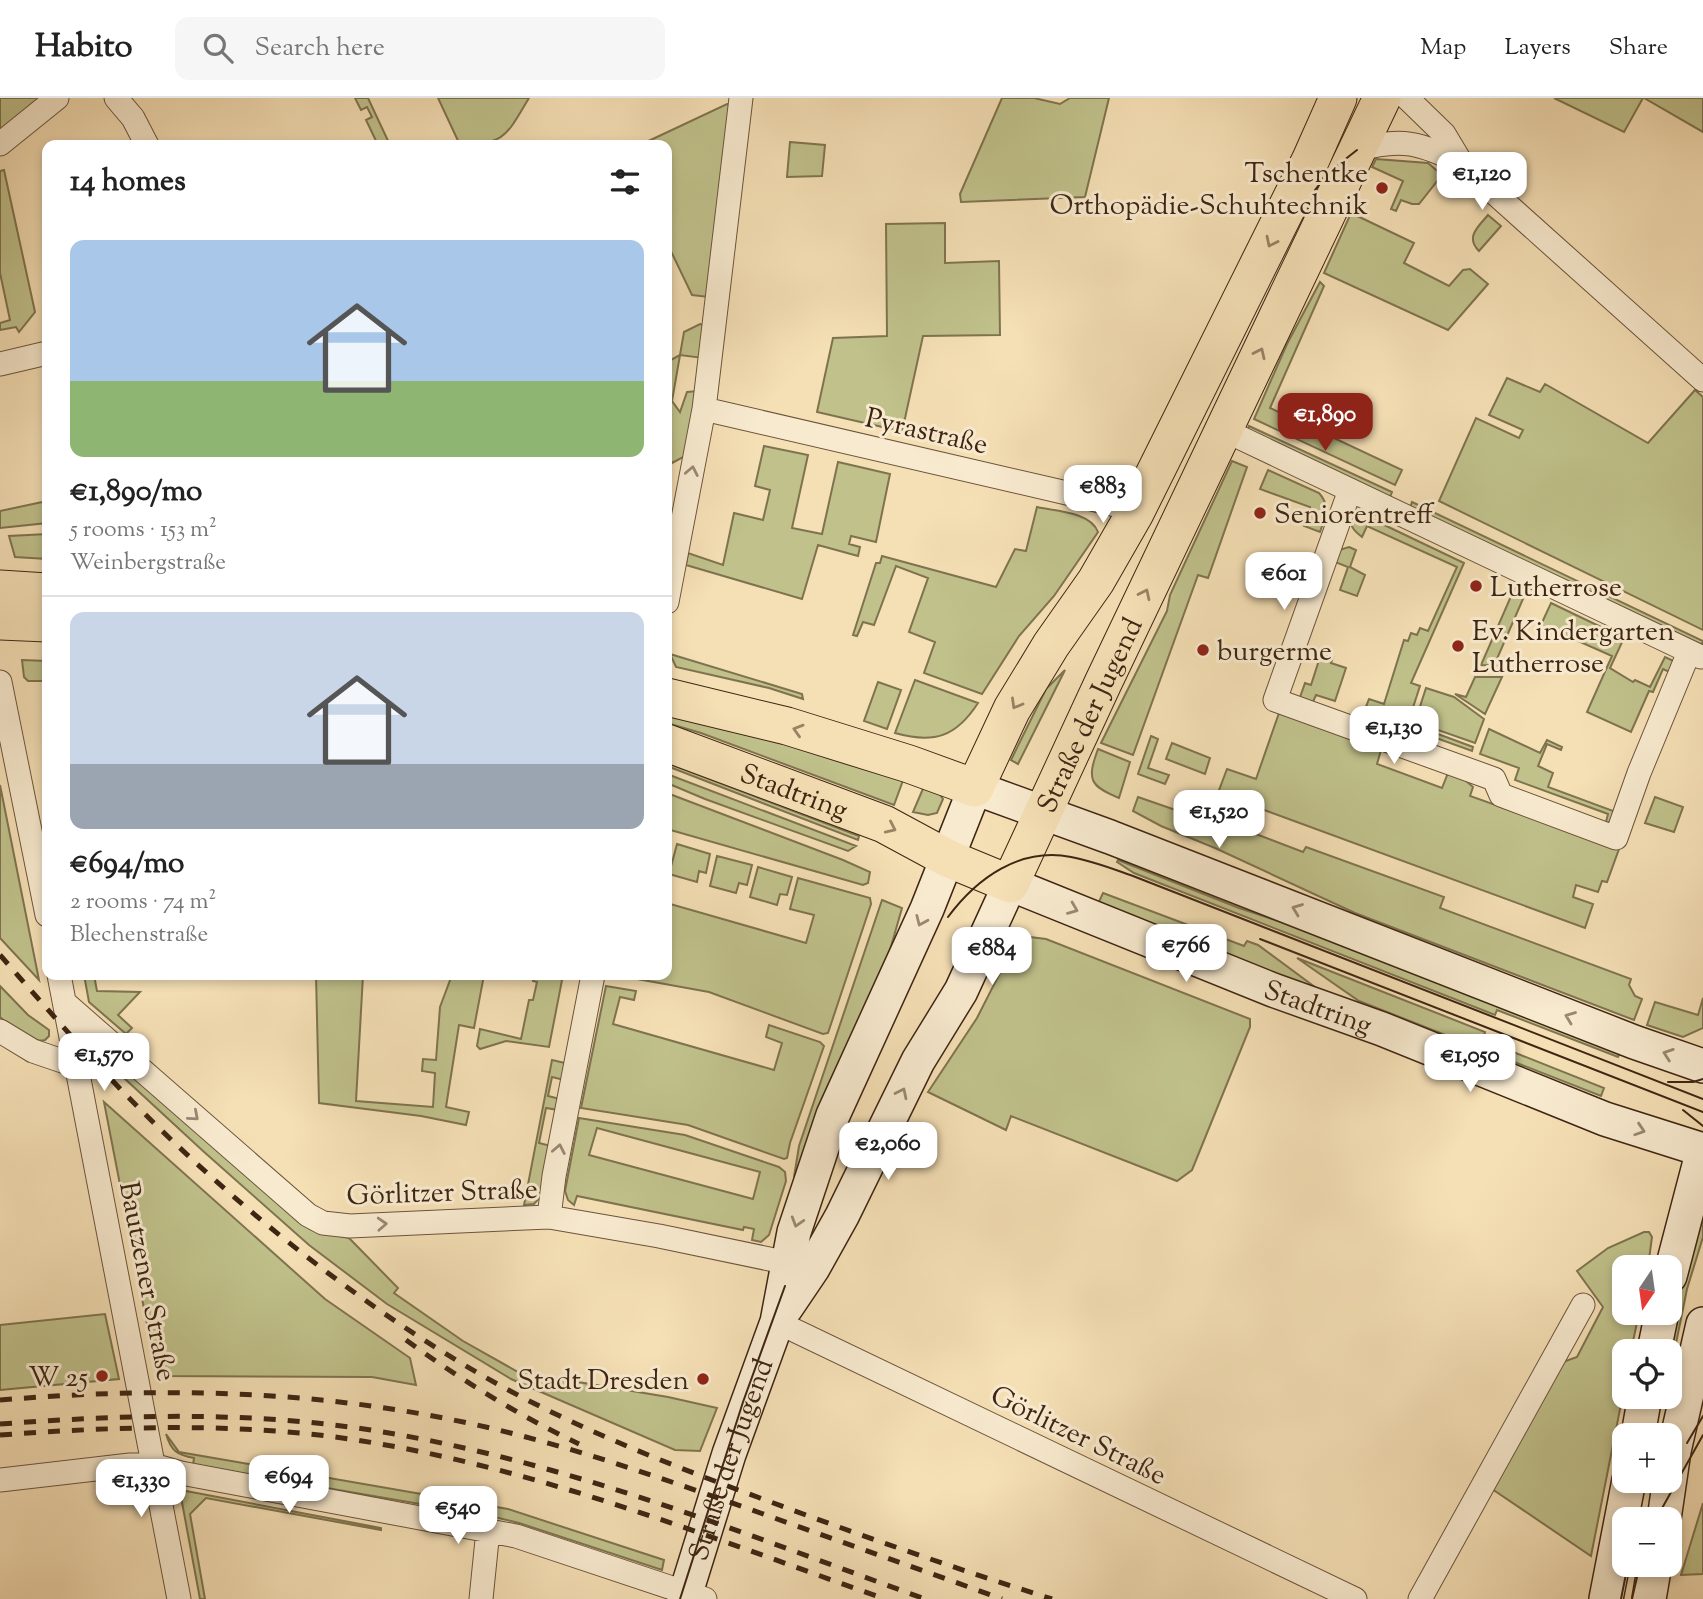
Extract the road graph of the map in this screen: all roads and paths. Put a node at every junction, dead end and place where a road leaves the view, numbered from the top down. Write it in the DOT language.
graph roads {
  1 [pos="57,98"];
  2 [pos="116,98"];
  3 [pos="741,98"];
  4 [pos="1338,98"];
  5 [pos="1382,98"];
  6 [pos="1407,98"];
  7 [pos="144,140"];
  8 [pos="0,145"];
  9 [pos="1357,150"];
  10 [pos="1462,164"];
  11 [pos="42,354"];
  12 [pos="0,364"];
  13 [pos="1703,380"];
  14 [pos="704,409"];
  15 [pos="1224,430"];
  16 [pos="1350,490"];
  17 [pos="1135,513"];
  18 [pos="672,573"];
  19 [pos="1696,655"];
  20 [pos="0,682"];
  21 [pos="672,698"];
  22 [pos="672,745"];
  23 [pos="975,788"];
  24 [pos="1043,811"];
  25 [pos="37,813"];
  26 [pos="947,858"];
  27 [pos="42,864"];
  28 [pos="1010,884"];
  29 [pos="61,980"];
  30 [pos="592,980"];
  31 [pos="65,1003"];
  32 [pos="0,1031"];
  33 [pos="77,1066"];
  34 [pos="1703,1066"];
  35 [pos="1703,1150"];
  36 [pos="549,1217"];
  37 [pos="1676,1255"];
  38 [pos="800,1265"];
  39 [pos="1583,1306"];
  40 [pos="777,1322"];
  41 [pos="1703,1324"];
  42 [pos="153,1465"];
  43 [pos="0,1479"];
  44 [pos="1627,1493"];
  45 [pos="1666,1507"];
  46 [pos="488,1530"];
  47 [pos="1608,1591"];
  48 [pos="691,1597"];
  49 [pos="178,1599"];
  50 [pos="481,1599"];
  51 [pos="1355,1599"];
  52 [pos="1420,1599"];
  1 -- 8 [label="street"];
  2 -- 7 [label="street"];
  3 -- 14 [label="street"];
  4 -- 17 [label="main road, Straße der Jugend, one-way"];
  5 -- 9 [label="main road, Straße der Jugend"];
  6 -- 10 [label="street"];
  9 -- 10 [label="street"];
  15 -- 9 [label="main road, Straße der Jugend, one-way"];
  10 -- 13 [label="street"];
  11 -- 12 [label="street"];
  14 -- 17 [label="street, Pyrastraße"];
  18 -- 14 [label="street, one-way"];
  15 -- 16 [label="street"];
  24 -- 15 [label="main road, Straße der Jugend, one-way"];
  16 -- 19 [label="street"];
  16 -- 19 [label="street"];
  17 -- 23 [label="main road, Straße der Jugend, one-way"];
  20 -- 25 [label="street"];
  23 -- 21 [label="main road, Stadtring, one-way"];
  22 -- 26 [label="main road, Stadtring, one-way"];
  23 -- 24 [label="main road, Stadtring"];
  23 -- 26 [label="main road, Straße der Jugend"];
  24 -- 28 [label="main road, Straße der Jugend"];
  34 -- 24 [label="main road, Stadtring, one-way"];
  25 -- 27 [label="street"];
  26 -- 28 [label="main road, Stadtring"];
  26 -- 38 [label="main road, Straße der Jugend, one-way"];
  28 -- 35 [label="main road, Stadtring, one-way"];
  38 -- 28 [label="main road, Straße der Jugend, one-way"];
  29 -- 31 [label="street, Bautzener Straße"];
  36 -- 30 [label="street, one-way"];
  31 -- 33 [label="street, Bautzener Straße"];
  31 -- 36 [label="street, Görlitzer Straße, one-way"];
  32 -- 33 [label="street"];
  33 -- 42 [label="street, Bautzener Straße"];
  35 -- 37 [label="main road"];
  36 -- 38 [label="street, Görlitzer Straße"];
  38 -- 40 [label="main road, Straße der Jugend"];
  39 -- 52 [label="street"];
  40 -- 48 [label="main road, Straße der Jugend"];
  40 -- 51 [label="street, Görlitzer Straße"];
  41 -- 45 [label="main road"];
  42 -- 43 [label="street"];
  42 -- 46 [label="street"];
  42 -- 49 [label="street, Bautzener Straße"];
  44 -- 47 [label="main road"];
  46 -- 48 [label="street"];
  46 -- 50 [label="street"];
}
